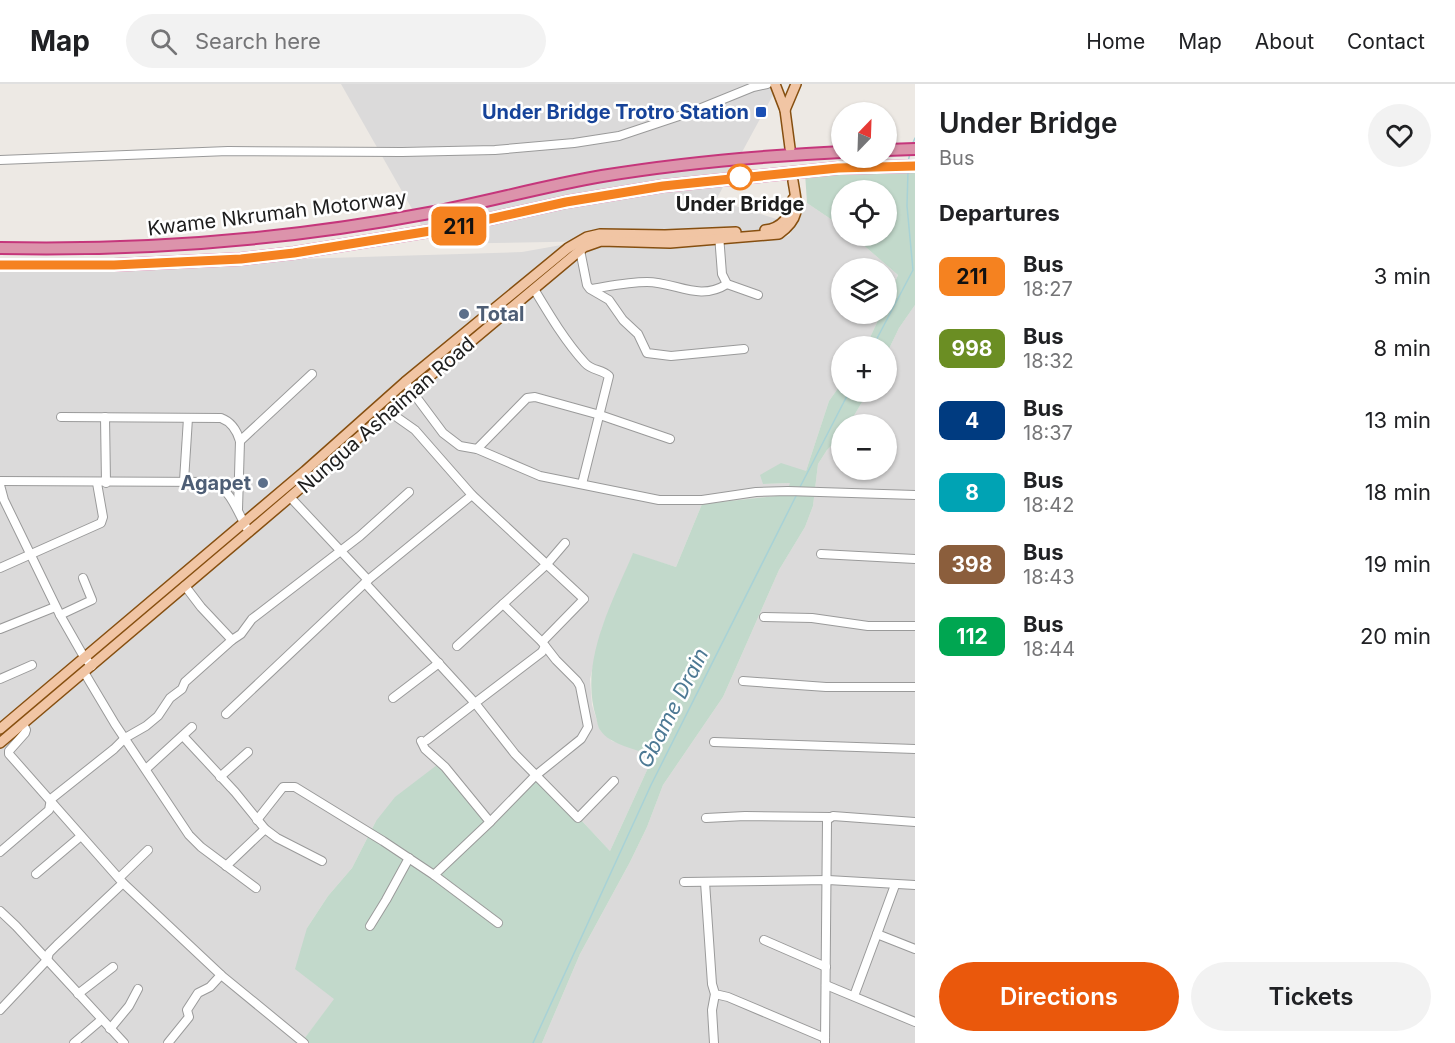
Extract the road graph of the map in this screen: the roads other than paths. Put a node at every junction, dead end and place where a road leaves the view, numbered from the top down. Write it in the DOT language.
graph roads {
  1 [pos="767,84"];
  2 [pos="775,84"];
  3 [pos="796,84"];
  4 [pos="785,110"];
  5 [pos="790,148"];
  6 [pos="915,149"];
  7 [pos="897,150"];
  8 [pos="831,153"];
  9 [pos="0,160"];
  10 [pos="915,166"];
  11 [pos="794,186"];
  12 [pos="719,236"];
  13 [pos="0,248"];
  14 [pos="580,250"];
  15 [pos="0,265"];
  16 [pos="727,284"];
  17 [pos="534,289"];
  18 [pos="590,289"];
  19 [pos="758,295"];
  20 [pos="744,349"];
  21 [pos="312,374"];
  22 [pos="405,382"];
  23 [pos="412,391"];
  24 [pos="388,411"];
  25 [pos="600,415"];
  26 [pos="61,417"];
  27 [pos="105,417"];
  28 [pos="188,418"];
  29 [pos="670,439"];
  30 [pos="240,441"];
  31 [pos="477,449"];
  32 [pos="184,481"];
  33 [pos="0,483"];
  34 [pos="102,483"];
  35 [pos="582,484"];
  36 [pos="409,492"];
  37 [pos="472,495"];
  38 [pos="915,495"];
  39 [pos="290,497"];
  40 [pos="2,501"];
  41 [pos="238,510"];
  42 [pos="243,523"];
  43 [pos="249,532"];
  44 [pos="565,543"];
  45 [pos="340,551"];
  46 [pos="821,554"];
  47 [pos="31,555"];
  48 [pos="915,559"];
  49 [pos="547,564"];
  50 [pos="0,568"];
  51 [pos="83,578"];
  52 [pos="367,582"];
  53 [pos="185,586"];
  54 [pos="503,604"];
  55 [pos="57,611"];
  56 [pos="764,617"];
  57 [pos="915,626"];
  58 [pos="0,629"];
  59 [pos="232,640"];
  60 [pos="544,644"];
  61 [pos="457,646"];
  62 [pos="84,657"];
  63 [pos="438,663"];
  64 [pos="32,665"];
  65 [pos="88,669"];
  66 [pos="0,680"];
  67 [pos="743,681"];
  68 [pos="915,687"];
  69 [pos="393,698"];
  70 [pos="475,703"];
  71 [pos="226,714"];
  72 [pos="23,724"];
  73 [pos="192,728"];
  74 [pos="0,729"];
  75 [pos="183,736"];
  76 [pos="125,738"];
  77 [pos="714,742"];
  78 [pos="0,743"];
  79 [pos="915,749"];
  80 [pos="248,752"];
  81 [pos="146,769"];
  82 [pos="535,776"];
  83 [pos="220,777"];
  84 [pos="614,781"];
  85 [pos="51,799"];
  86 [pos="830,817"];
  87 [pos="706,818"];
  88 [pos="257,820"];
  89 [pos="490,822"];
  90 [pos="915,822"];
  91 [pos="265,829"];
  92 [pos="81,837"];
  93 [pos="148,850"];
  94 [pos="0,852"];
  95 [pos="409,858"];
  96 [pos="322,861"];
  97 [pos="226,866"];
  98 [pos="36,873"];
  99 [pos="434,875"];
  100 [pos="828,880"];
  101 [pos="121,881"];
  102 [pos="684,882"];
  103 [pos="705,882"];
  104 [pos="895,885"];
  105 [pos="915,885"];
  106 [pos="256,888"];
  107 [pos="0,911"];
  108 [pos="498,923"];
  109 [pos="370,926"];
  110 [pos="877,934"];
  111 [pos="764,940"];
  112 [pos="915,949"];
  113 [pos="47,960"];
  114 [pos="112,967"];
  115 [pos="826,967"];
  116 [pos="221,975"];
  117 [pos="826,985"];
  118 [pos="138,989"];
  119 [pos="78,994"];
  120 [pos="715,994"];
  121 [pos="854,996"];
  122 [pos="0,1010"];
  123 [pos="101,1020"];
  124 [pos="915,1022"];
  125 [pos="110,1029"];
  126 [pos="825,1041"];
  127 [pos="74,1043"];
  128 [pos="124,1043"];
  129 [pos="168,1043"];
  130 [pos="304,1043"];
  131 [pos="714,1043"];
  1 -- 9 [label="street"];
  2 -- 4 [label="main road"];
  3 -- 4 [label="main road"];
  4 -- 5 [label="main road"];
  6 -- 7 [label="highway"];
  8 -- 13 [label="highway, Kwame Nkrumah Motorway"];
  10 -- 15 [label="highway, Kwame Nkrumah Motorway"];
  11 -- 12 [label="main road, Nungua Ashaiman Road"];
  12 -- 14 [label="main road, Nungua Ashaiman Road"];
  12 -- 16 [label="street"];
  12 -- 22 [label="main road, Nungua Ashaiman Road"];
  14 -- 17 [label="main road, Nungua Ashaiman Road"];
  14 -- 18 [label="street"];
  16 -- 18 [label="street"];
  16 -- 19 [label="street"];
  17 -- 23 [label="main road, Nungua Ashaiman Road"];
  17 -- 25 [label="street"];
  18 -- 20 [label="street"];
  21 -- 30 [label="street"];
  22 -- 23 [label="street"];
  22 -- 42 [label="main road, Nungua Ashaiman Road"];
  23 -- 24 [label="main road, Nungua Ashaiman Road"];
  23 -- 31 [label="street"];
  24 -- 37 [label="street"];
  24 -- 39 [label="main road, Nungua Ashaiman Road"];
  25 -- 29 [label="street"];
  25 -- 31 [label="street"];
  25 -- 35 [label="street"];
  26 -- 27 [label="street"];
  27 -- 28 [label="street"];
  27 -- 34 [label="street"];
  28 -- 30 [label="street"];
  28 -- 32 [label="street"];
  30 -- 41 [label="street"];
  31 -- 35 [label="street"];
  32 -- 34 [label="street"];
  32 -- 41 [label="street"];
  33 -- 34 [label="street"];
  33 -- 40 [label="street"];
  34 -- 47 [label="street"];
  35 -- 38 [label="street"];
  36 -- 45 [label="street"];
  37 -- 49 [label="street"];
  37 -- 52 [label="street"];
  39 -- 43 [label="main road, Nungua Ashaiman Road"];
  39 -- 45 [label="street"];
  40 -- 47 [label="street"];
  41 -- 42 [label="street"];
  42 -- 43 [label="street"];
  42 -- 62 [label="main road, Nungua Ashaiman Road"];
  43 -- 53 [label="main road, Nungua Ashaiman Road"];
  44 -- 49 [label="street"];
  45 -- 52 [label="street"];
  45 -- 59 [label="street"];
  46 -- 48 [label="street"];
  47 -- 50 [label="street"];
  47 -- 55 [label="street"];
  49 -- 54 [label="street"];
  49 -- 60 [label="street"];
  51 -- 55 [label="street"];
  52 -- 63 [label="street"];
  52 -- 71 [label="street"];
  53 -- 59 [label="street"];
  53 -- 65 [label="main road, Nungua Ashaiman Road"];
  54 -- 60 [label="street"];
  54 -- 61 [label="street"];
  55 -- 58 [label="street"];
  55 -- 62 [label="street"];
  56 -- 57 [label="street"];
  59 -- 76 [label="street"];
  60 -- 70 [label="street"];
  60 -- 82 [label="street"];
  62 -- 65 [label="street"];
  62 -- 74 [label="main road, Nungua Ashaiman Road"];
  63 -- 69 [label="street"];
  63 -- 70 [label="street"];
  64 -- 66 [label="street"];
  65 -- 72 [label="main road, Nungua Ashaiman Road"];
  65 -- 76 [label="street"];
  67 -- 68 [label="street"];
  70 -- 82 [label="street"];
  70 -- 89 [label="street"];
  72 -- 78 [label="main road, Nungua Ashaiman Road"];
  72 -- 85 [label="street"];
  73 -- 75 [label="street"];
  75 -- 81 [label="street"];
  75 -- 83 [label="street"];
  76 -- 81 [label="street"];
  76 -- 85 [label="street"];
  77 -- 79 [label="street"];
  80 -- 83 [label="street"];
  81 -- 97 [label="street"];
  82 -- 84 [label="street"];
  82 -- 89 [label="street"];
  83 -- 88 [label="street"];
  85 -- 92 [label="street"];
  85 -- 94 [label="street"];
  86 -- 87 [label="street"];
  86 -- 90 [label="street"];
  86 -- 100 [label="street"];
  88 -- 91 [label="street"];
  88 -- 95 [label="street"];
  89 -- 99 [label="street"];
  91 -- 96 [label="street"];
  91 -- 97 [label="street"];
  92 -- 98 [label="street"];
  92 -- 101 [label="street"];
  93 -- 101 [label="street"];
  95 -- 99 [label="street"];
  95 -- 109 [label="street"];
  97 -- 106 [label="street"];
  99 -- 108 [label="street"];
  100 -- 103 [label="street"];
  100 -- 104 [label="street"];
  100 -- 115 [label="street"];
  101 -- 113 [label="street"];
  101 -- 116 [label="street"];
  102 -- 103 [label="street"];
  103 -- 120 [label="street"];
  104 -- 105 [label="street"];
  104 -- 110 [label="street"];
  107 -- 113 [label="street"];
  110 -- 112 [label="street"];
  110 -- 121 [label="street"];
  111 -- 115 [label="street"];
  113 -- 119 [label="street"];
  113 -- 122 [label="street"];
  114 -- 119 [label="street"];
  115 -- 117 [label="street"];
  116 -- 129 [label="street"];
  116 -- 130 [label="street"];
  117 -- 121 [label="street"];
  117 -- 126 [label="street"];
  118 -- 125 [label="street"];
  119 -- 123 [label="street"];
  120 -- 126 [label="street"];
  120 -- 131 [label="street"];
  121 -- 124 [label="street"];
  123 -- 125 [label="street"];
  123 -- 127 [label="street"];
  125 -- 128 [label="street"];
}
